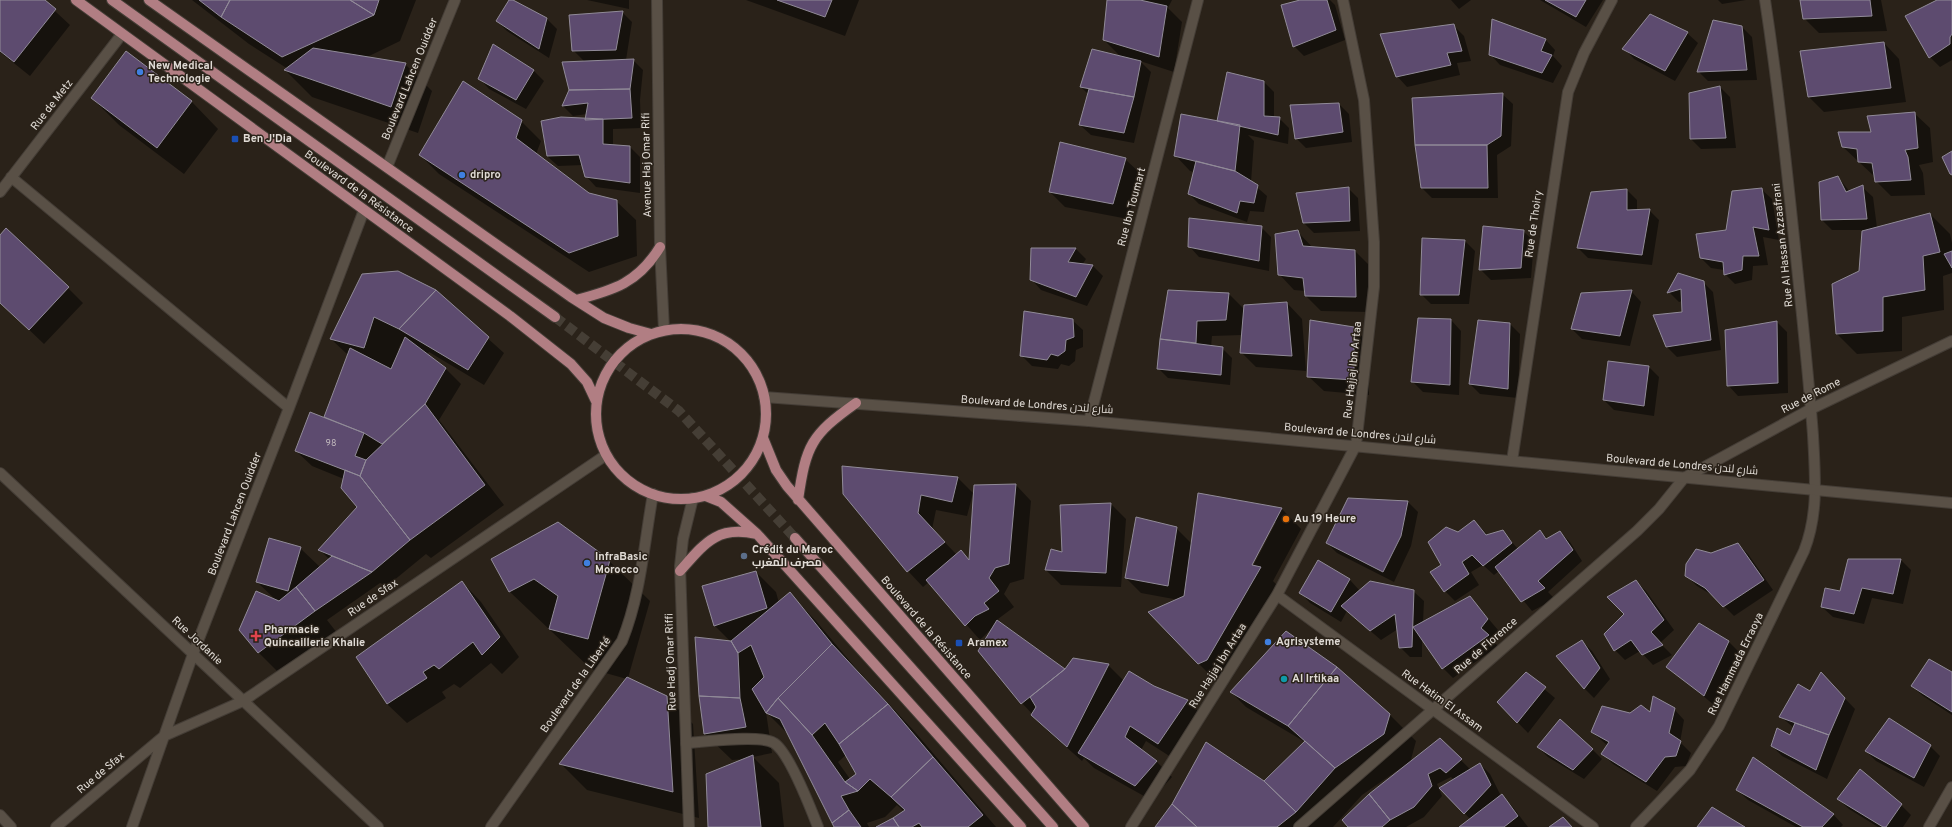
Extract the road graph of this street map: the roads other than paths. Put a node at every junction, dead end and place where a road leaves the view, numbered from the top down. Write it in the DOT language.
graph roads {
  1 [pos="76,0"];
  2 [pos="112,0"];
  3 [pos="149,0"];
  4 [pos="455,0"];
  5 [pos="657,0"];
  6 [pos="1343,0"];
  7 [pos="1612,0"];
  8 [pos="1765,0"];
  9 [pos="1199,1"];
  10 [pos="122,34"];
  11 [pos="387,167"];
  12 [pos="11,177"];
  13 [pos="0,192"];
  14 [pos="364,210"];
  15 [pos="660,247"];
  16 [pos="576,300"];
  17 [pos="555,317"];
  18 [pos="664,330"];
  19 [pos="651,334"];
  20 [pos="1952,341"];
  21 [pos="764,397"];
  22 [pos="596,401"];
  23 [pos="856,403"];
  24 [pos="289,408"];
  25 [pos="1811,409"];
  26 [pos="1089,421"];
  27 [pos="763,438"];
  28 [pos="1356,445"];
  29 [pos="606,455"];
  30 [pos="1512,461"];
  31 [pos="0,473"];
  32 [pos="1684,478"];
  33 [pos="1816,489"];
  34 [pos="653,494"];
  35 [pos="706,496"];
  36 [pos="693,498"];
  37 [pos="798,500"];
  38 [pos="1952,503"];
  39 [pos="757,534"];
  40 [pos="795,538"];
  41 [pos="680,571"];
  42 [pos="1278,594"];
  43 [pos="193,654"];
  44 [pos="243,701"];
  45 [pos="1432,709"];
  46 [pos="164,736"];
  47 [pos="686,743"];
  48 [pos="1952,787"];
  49 [pos="0,815"];
  50 [pos="1303,826"];
  51 [pos="12,827"];
  52 [pos="56,827"];
  53 [pos="132,827"];
  54 [pos="378,827"];
  55 [pos="491,827"];
  56 [pos="689,827"];
  57 [pos="818,827"];
  58 [pos="1021,827"];
  59 [pos="1053,827"];
  60 [pos="1084,827"];
  61 [pos="1131,827"];
  62 [pos="1593,827"];
  63 [pos="1636,827"];
  64 [pos="1929,827"];
  1 -- 10 [label="main road, Boulevard de la Résistance"];
  2 -- 17 [label="main road"];
  3 -- 11 [label="main road"];
  4 -- 11 [label="street, Boulevard Lahcen Ouidder"];
  5 -- 15 [label="street, Avenue Haj Omar Rifi"];
  6 -- 28 [label="street, Rue Hajjaj Ibn Artaa"];
  7 -- 30 [label="street, Rue de Thoiry"];
  8 -- 25 [label="street, Rue Al Hassan Azzaafrani"];
  9 -- 26 [label="street, Rue Ibn Toumart"];
  10 -- 12 [label="street, Rue de Metz"];
  10 -- 14 [label="main road, Boulevard de la Résistance"];
  11 -- 16 [label="main road"];
  12 -- 13 [label="street, Rue de Metz"];
  12 -- 24 [label="street"];
  14 -- 22 [label="main road, Boulevard de la Résistance"];
  14 -- 24 [label="street, Boulevard Lahcen Ouidder"];
  15 -- 16 [label="main road"];
  15 -- 18 [label="street, Avenue Haj Omar Rifi"];
  16 -- 19 [label="main road"];
  18 -- 19 [label="main road"];
  18 -- 21 [label="main road"];
  19 -- 22 [label="main road"];
  20 -- 25 [label="street, Rue de Rome"];
  21 -- 23 [label="street, Boulevard de Londres شارع لندن"];
  21 -- 27 [label="main road"];
  22 -- 29 [label="main road"];
  23 -- 26 [label="street, Boulevard de Londres شارع لندن"];
  23 -- 37 [label="main road"];
  24 -- 43 [label="street, Boulevard Lahcen Ouidder"];
  25 -- 32 [label="street, Rue de Rome"];
  25 -- 33 [label="street, Rue Al Hassan Azzaafrani"];
  26 -- 28 [label="street, Boulevard de Londres شارع لندن"];
  27 -- 35 [label="main road"];
  27 -- 37 [label="main road, Boulevard de la Résistance"];
  28 -- 30 [label="street, Boulevard de Londres شارع لندن"];
  28 -- 42 [label="street, Rue Hajjaj Ibn Artaa"];
  29 -- 34 [label="main road"];
  29 -- 44 [label="street, Rue de Sfax"];
  30 -- 32 [label="street, Boulevard de Londres شارع لندن"];
  31 -- 43 [label="street, Rue Jordanie"];
  32 -- 33 [label="street, Boulevard de Londres شارع لندن"];
  32 -- 45 [label="street, Rue de Florence"];
  33 -- 38 [label="street, Boulevard de Londres شارع لندن"];
  33 -- 63 [label="street, Rue Hammada Erraoya"];
  34 -- 36 [label="main road"];
  34 -- 55 [label="street, Boulevard de la Liberté"];
  35 -- 36 [label="main road"];
  35 -- 39 [label="main road"];
  36 -- 41 [label="street, Rue Hadj Omar Riffi"];
  37 -- 60 [label="main road, Boulevard de la Résistance"];
  39 -- 41 [label="main road"];
  39 -- 58 [label="main road"];
  40 -- 59 [label="main road"];
  41 -- 47 [label="street, Rue Hadj Omar Riffi"];
  42 -- 45 [label="street, Rue Hatim El Assam"];
  42 -- 61 [label="street, Rue Hajjaj Ibn Artaa"];
  43 -- 44 [label="street, Rue Jordanie"];
  43 -- 46 [label="street, Boulevard Lahcen Ouidder"];
  44 -- 46 [label="street, Rue de Sfax"];
  44 -- 54 [label="street, Rue Jordanie"];
  45 -- 50 [label="street, Rue de Florence"];
  45 -- 62 [label="street, Rue Hatim El Assam"];
  46 -- 52 [label="street, Rue de Sfax"];
  46 -- 53 [label="street, Boulevard Lahcen Ouidder"];
  47 -- 56 [label="street, Rue Hadj Omar Riffi"];
  47 -- 57 [label="street"];
  48 -- 64 [label="street"];
  49 -- 51 [label="street"];
}
